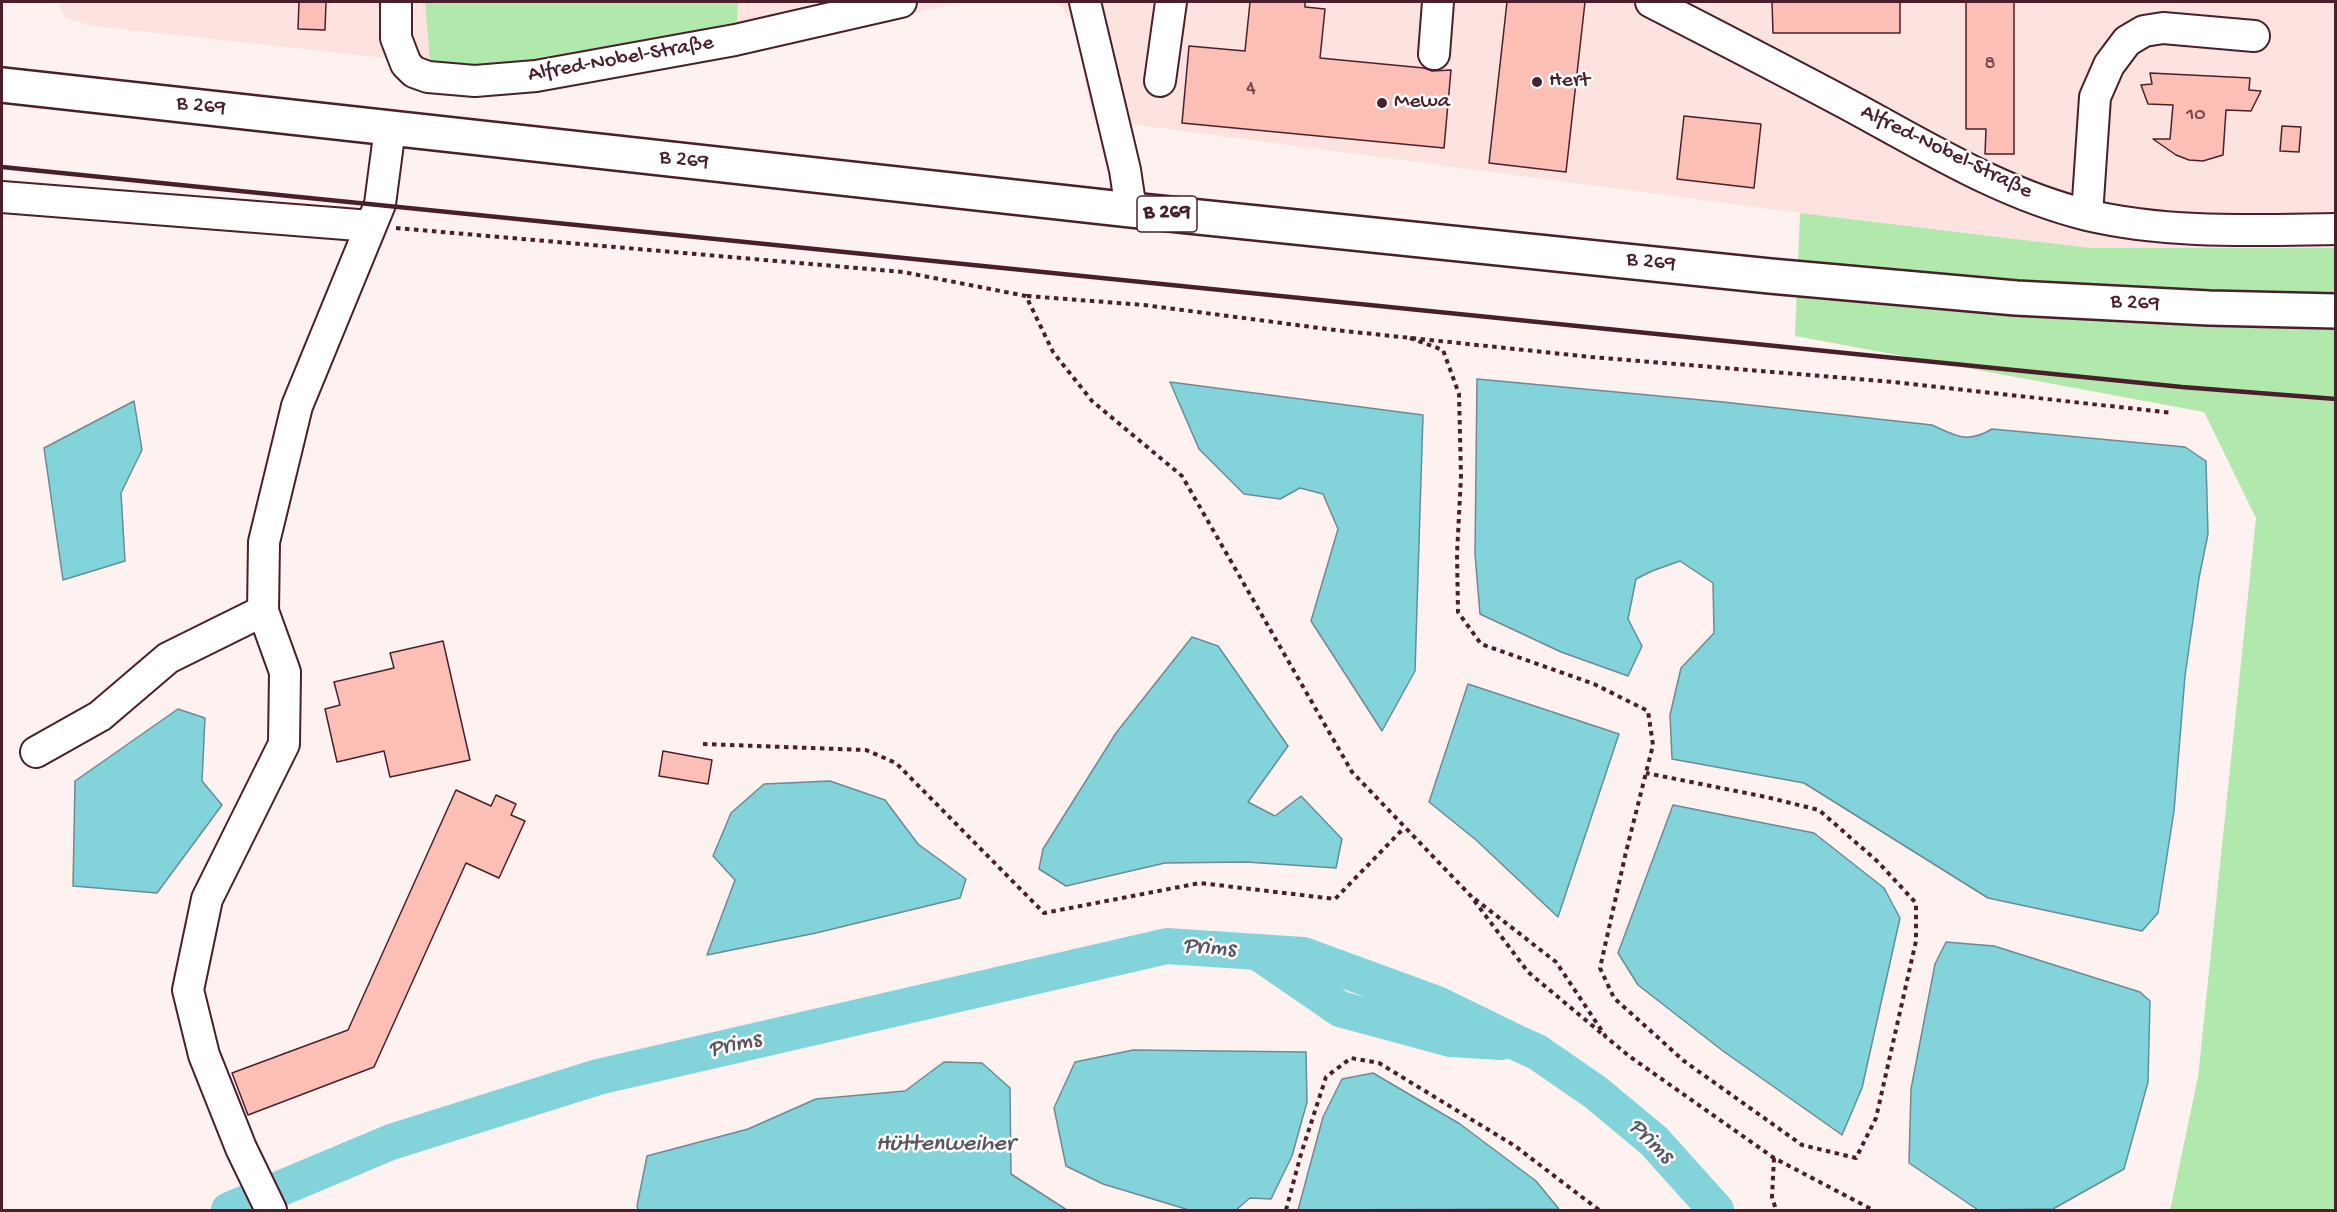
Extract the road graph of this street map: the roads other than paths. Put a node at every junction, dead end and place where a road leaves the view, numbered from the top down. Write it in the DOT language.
graph roads {
  1 [pos="396,2"];
  2 [pos="1085,2"];
  3 [pos="1171,2"];
  4 [pos="1438,2"];
  5 [pos="1651,2"];
  6 [pos="887,3"];
  7 [pos="2254,36"];
  8 [pos="1434,54"];
  9 [pos="1160,81"];
  10 [pos="2,85"];
  11 [pos="390,128"];
  12 [pos="2,197"];
  13 [pos="1131,210"];
  14 [pos="2086,215"];
  15 [pos="371,226"];
  16 [pos="2336,229"];
  17 [pos="2336,311"];
  18 [pos="263,611"];
  19 [pos="36,752"];
  20 [pos="271,1210"];
  1 -- 6 [label="street, Alfred-Nobel-Straße"];
  2 -- 13 [label="street"];
  3 -- 9 [label="street"];
  4 -- 8 [label="street"];
  5 -- 14 [label="street, Alfred-Nobel-Straße"];
  7 -- 14 [label="street"];
  10 -- 11 [label="main road, B 269 / B 269"];
  11 -- 13 [label="main road, B 269 / B 269"];
  11 -- 15 [label="street"];
  12 -- 15 [label="street"];
  13 -- 17 [label="main road, B 269 / B 269"];
  14 -- 16 [label="street, Alfred-Nobel-Straße"];
  15 -- 18 [label="street"];
  18 -- 19 [label="street"];
  18 -- 20 [label="street"];
}
